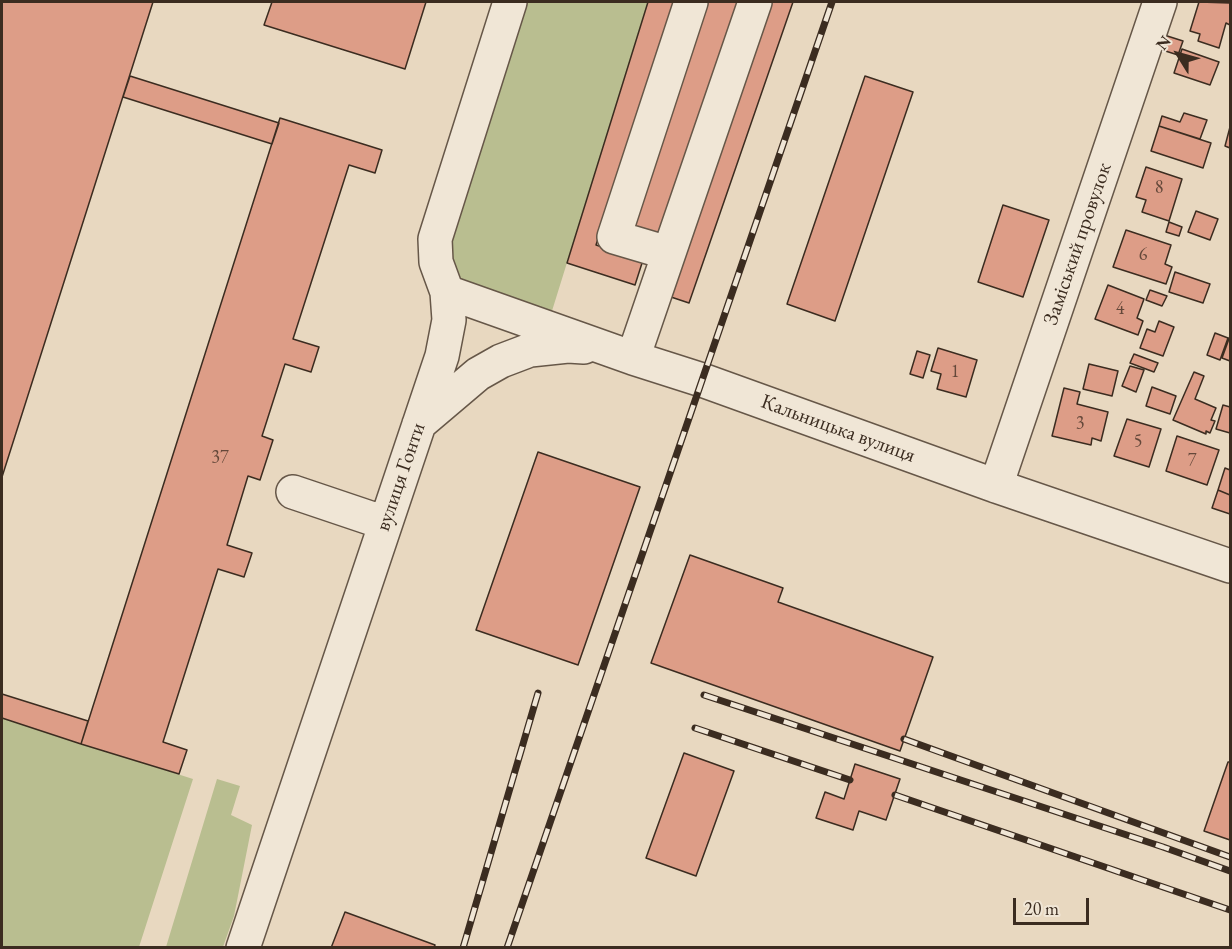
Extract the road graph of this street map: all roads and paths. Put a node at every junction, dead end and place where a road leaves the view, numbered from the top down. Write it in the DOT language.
graph roads {
  1 [pos="510,2"];
  2 [pos="691,2"];
  3 [pos="755,2"];
  4 [pos="1160,2"];
  5 [pos="668,253"];
  6 [pos="447,292"];
  7 [pos="622,353"];
  8 [pos="418,425"];
  9 [pos="996,486"];
  10 [pos="293,492"];
  11 [pos="385,523"];
  12 [pos="1230,566"];
  13 [pos="243,948"];
  1 -- 6 [label="street, вулиця Гонти"];
  2 -- 5 [label="street"];
  3 -- 5 [label="street"];
  4 -- 9 [label="street, Заміський провулок"];
  5 -- 7 [label="street"];
  6 -- 7 [label="street, Кальницька вулиця"];
  6 -- 8 [label="street, вулиця Гонти"];
  7 -- 8 [label="street"];
  7 -- 9 [label="street, Кальницька вулиця"];
  8 -- 11 [label="street, вулиця Гонти"];
  9 -- 12 [label="street, Кальницька вулиця"];
  10 -- 11 [label="street"];
  11 -- 13 [label="street, вулиця Гонти"];
}
